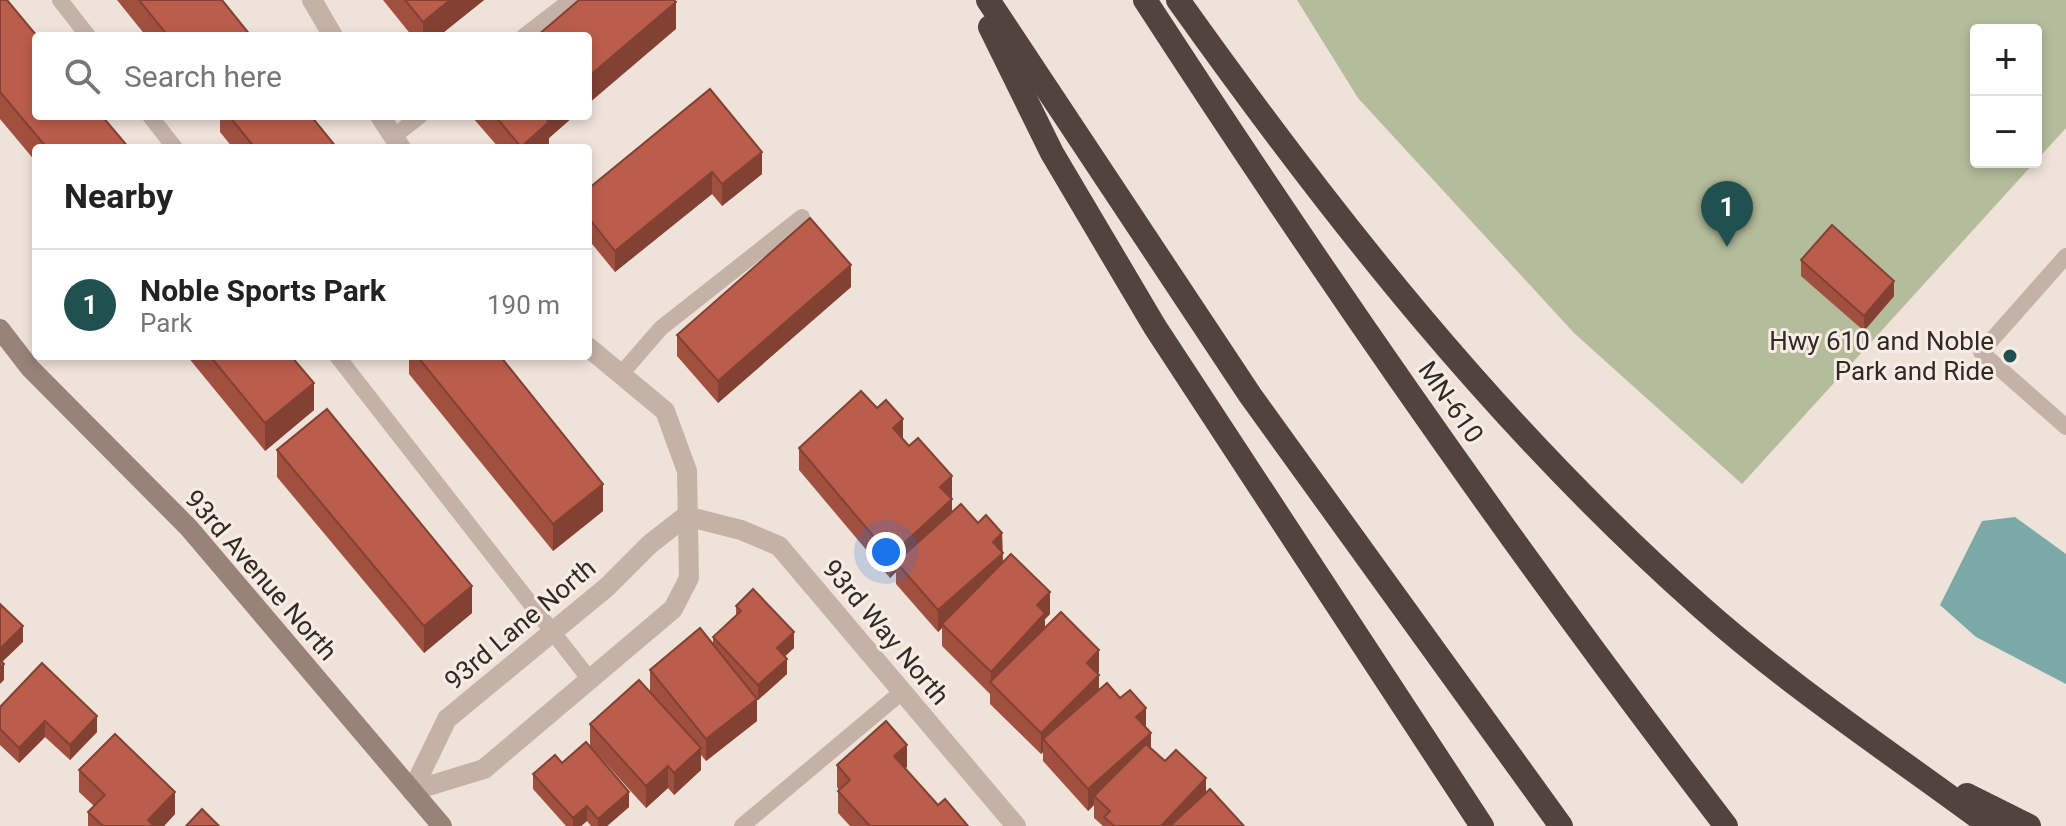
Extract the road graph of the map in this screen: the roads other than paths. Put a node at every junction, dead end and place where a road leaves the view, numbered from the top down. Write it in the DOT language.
graph roads {
  1 [pos="60,0"];
  2 [pos="312,0"];
  3 [pos="571,0"];
  4 [pos="976,0"];
  5 [pos="988,0"];
  6 [pos="1145,0"];
  7 [pos="1178,0"];
  8 [pos="85,32"];
  9 [pos="331,32"];
  10 [pos="529,32"];
  11 [pos="153,120"];
  12 [pos="383,120"];
  13 [pos="416,120"];
  14 [pos="397,142"];
  15 [pos="172,144"];
  16 [pos="802,217"];
  17 [pos="2066,256"];
  18 [pos="0,329"];
  19 [pos="0,346"];
  20 [pos="592,350"];
  21 [pos="340,360"];
  22 [pos="30,368"];
  23 [pos="621,374"];
  24 [pos="2066,427"];
  25 [pos="686,516"];
  26 [pos="552,632"];
  27 [pos="591,681"];
  28 [pos="903,691"];
  29 [pos="1916,771"];
  30 [pos="412,791"];
  31 [pos="750,824"];
  32 [pos="442,826"];
  33 [pos="1016,826"];
  34 [pos="1482,826"];
  35 [pos="1561,826"];
  36 [pos="1726,826"];
  37 [pos="1990,826"];
  38 [pos="2029,826"];
  1 -- 8 [label="lane"];
  2 -- 9 [label="street"];
  3 -- 10 [label="lane"];
  4 -- 34 [label="highway"];
  5 -- 35 [label="highway"];
  6 -- 36 [label="highway, MN-610"];
  7 -- 29 [label="highway"];
  11 -- 15 [label="lane"];
  12 -- 14 [label="street"];
  13 -- 14 [label="lane"];
  16 -- 23 [label="lane"];
  17 -- 24 [label="lane"];
  18 -- 22 [label="street, 93rd Avenue North"];
  19 -- 22 [label="street, 93rd Avenue North"];
  20 -- 23 [label="street"];
  21 -- 26 [label="lane"];
  22 -- 30 [label="street, 93rd Avenue North"];
  23 -- 25 [label="street"];
  25 -- 26 [label="street, 93rd Lane North"];
  25 -- 27 [label="street"];
  25 -- 28 [label="street, 93rd Way North"];
  26 -- 27 [label="lane"];
  26 -- 30 [label="street, 93rd Lane North"];
  27 -- 30 [label="street"];
  28 -- 31 [label="lane"];
  28 -- 33 [label="street, 93rd Way North"];
  29 -- 37 [label="highway"];
  29 -- 38 [label="highway"];
  30 -- 32 [label="street, 93rd Avenue North"];
}
